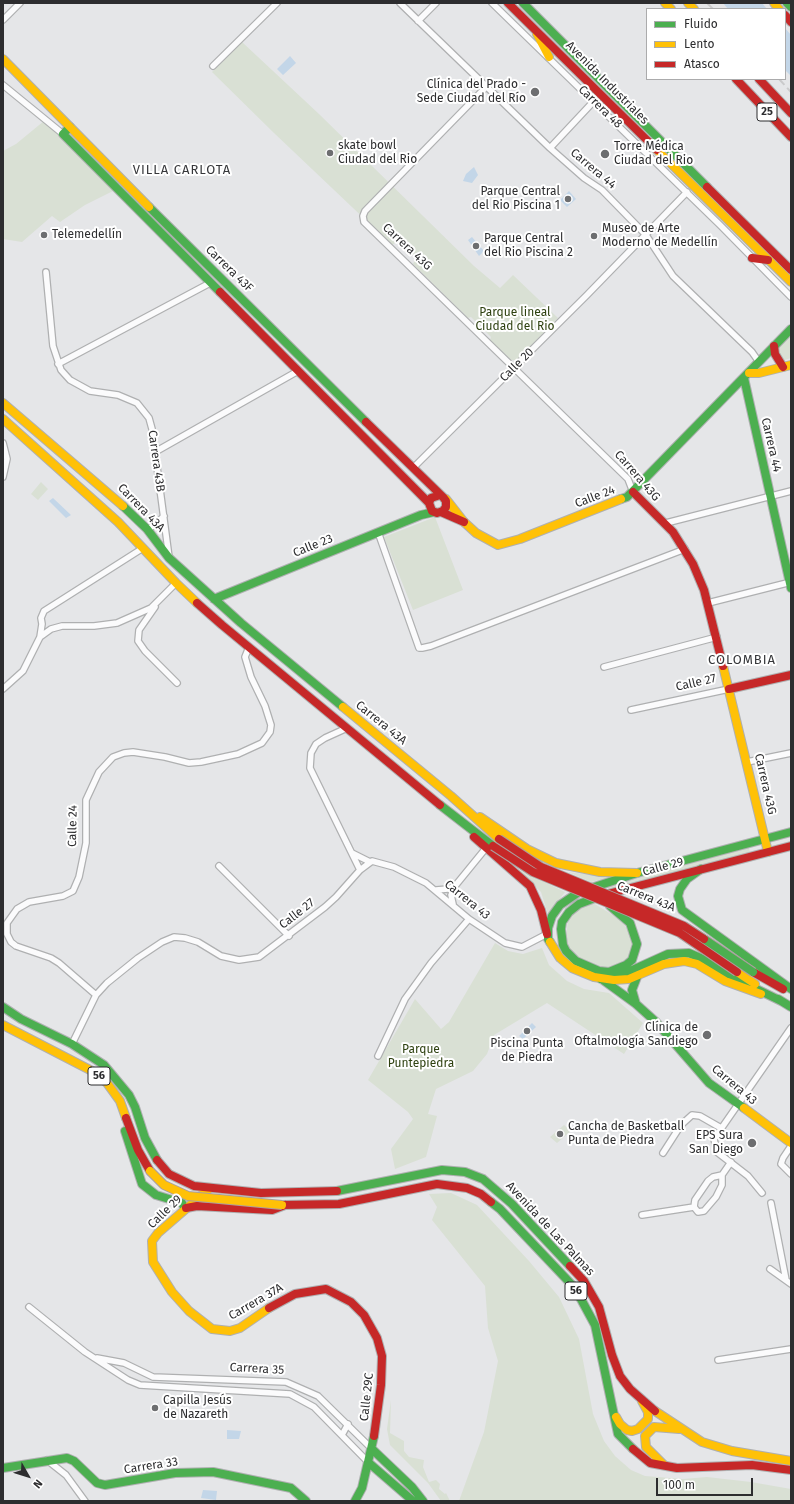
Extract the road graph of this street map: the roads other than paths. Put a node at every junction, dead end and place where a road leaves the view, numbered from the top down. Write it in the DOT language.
graph roads {
  1 [pos="20,3"];
  2 [pos="276,3"];
  3 [pos="400,3"];
  4 [pos="436,3"];
  5 [pos="492,3"];
  6 [pos="508,3"];
  7 [pos="523,3"];
  8 [pos="787,3"];
  9 [pos="791,7"];
  10 [pos="3,20"];
  11 [pos="418,21"];
  12 [pos="534,28"];
  13 [pos="549,57"];
  14 [pos="3,59"];
  15 [pos="213,66"];
  16 [pos="738,80"];
  17 [pos="760,80"];
  18 [pos="3,85"];
  19 [pos="486,87"];
  20 [pos="594,101"];
  21 [pos="791,113"];
  22 [pos="70,127"];
  23 [pos="63,134"];
  24 [pos="791,138"];
  25 [pos="550,148"];
  26 [pos="687,192"];
  27 [pos="646,235"];
  28 [pos="752,258"];
  29 [pos="768,260"];
  30 [pos="791,270"];
  31 [pos="46,272"];
  32 [pos="791,282"];
  33 [pos="210,283"];
  34 [pos="791,297"];
  35 [pos="791,329"];
  36 [pos="774,346"];
  37 [pos="759,362"];
  38 [pos="58,364"];
  39 [pos="787,366"];
  40 [pos="513,368"];
  41 [pos="298,371"];
  42 [pos="746,376"];
  43 [pos="3,403"];
  44 [pos="3,419"];
  45 [pos="3,443"];
  46 [pos="155,452"];
  47 [pos="413,468"];
  48 [pos="3,477"];
  49 [pos="791,491"];
  50 [pos="633,492"];
  51 [pos="770,496"];
  52 [pos="443,497"];
  53 [pos="433,508"];
  54 [pos="164,516"];
  55 [pos="464,522"];
  56 [pos="666,523"];
  57 [pos="147,529"];
  58 [pos="378,532"];
  59 [pos="498,545"];
  60 [pos="143,548"];
  61 [pos="685,550"];
  62 [pos="170,558"];
  63 [pos="176,583"];
  64 [pos="791,584"];
  65 [pos="214,599"];
  66 [pos="708,603"];
  67 [pos="157,604"];
  68 [pos="140,614"];
  69 [pos="42,624"];
  70 [pos="143,624"];
  71 [pos="50,629"];
  72 [pos="40,637"];
  73 [pos="717,637"];
  74 [pos="249,647"];
  75 [pos="604,667"];
  76 [pos="791,675"];
  77 [pos="177,683"];
  78 [pos="728,688"];
  79 [pos="3,689"];
  80 [pos="631,710"];
  81 [pos="347,728"];
  82 [pos="791,752"];
  83 [pos="747,762"];
  84 [pos="451,796"];
  85 [pos="791,832"];
  86 [pos="764,839"];
  87 [pos="791,846"];
  88 [pos="489,847"];
  89 [pos="768,852"];
  90 [pos="352,853"];
  91 [pos="370,862"];
  92 [pos="218,866"];
  93 [pos="701,869"];
  94 [pos="360,870"];
  95 [pos="637,873"];
  96 [pos="455,886"];
  97 [pos="436,890"];
  98 [pos="602,901"];
  99 [pos="453,904"];
  100 [pos="469,919"];
  101 [pos="547,934"];
  102 [pos="289,936"];
  103 [pos="636,977"];
  104 [pos="601,979"];
  105 [pos="791,989"];
  106 [pos="791,993"];
  107 [pos="96,995"];
  108 [pos="782,1002"];
  109 [pos="636,1004"];
  110 [pos="3,1007"];
  111 [pos="791,1007"];
  112 [pos="3,1025"];
  113 [pos="791,1028"];
  114 [pos="72,1044"];
  115 [pos="378,1056"];
  116 [pos="94,1072"];
  117 [pos="737,1105"];
  118 [pos="721,1128"];
  119 [pos="791,1145"];
  120 [pos="662,1153"];
  121 [pos="731,1162"];
  122 [pos="169,1174"];
  123 [pos="791,1174"];
  124 [pos="722,1175"];
  125 [pos="210,1188"];
  126 [pos="762,1193"];
  127 [pos="161,1197"];
  128 [pos="771,1203"];
  129 [pos="284,1205"];
  130 [pos="694,1207"];
  131 [pos="186,1209"];
  132 [pos="642,1215"];
  133 [pos="153,1262"];
  134 [pos="770,1269"];
  135 [pos="786,1280"];
  136 [pos="791,1284"];
  137 [pos="351,1302"];
  138 [pos="29,1307"];
  139 [pos="791,1349"];
  140 [pos="95,1358"];
  141 [pos="718,1360"];
  142 [pos="640,1398"];
  143 [pos="613,1411"];
  144 [pos="348,1424"];
  145 [pos="680,1429"];
  146 [pos="342,1435"];
  147 [pos="372,1449"];
  148 [pos="46,1460"];
  149 [pos="791,1461"];
  150 [pos="369,1463"];
  151 [pos="665,1466"];
  152 [pos="3,1468"];
  153 [pos="791,1470"];
  154 [pos="85,1501"];
  155 [pos="306,1501"];
  156 [pos="355,1501"];
  157 [pos="413,1501"];
  158 [pos="423,1501"];
  1 -- 10 [label="street"];
  2 -- 15 [label="street"];
  3 -- 11 [label="street, Carrera 44"];
  4 -- 11 [label="street"];
  5 -- 13 [label="street, Carrera 48"];
  6 -- 12 [label="main road, Avenida Industriales"];
  7 -- 30 [label="main road, Avenida Industriales"];
  8 -- 9 [label="main road"];
  11 -- 19 [label="street, Carrera 44"];
  12 -- 13 [label="main road"];
  12 -- 29 [label="main road, Avenida Industriales"];
  13 -- 20 [label="street, Carrera 48"];
  14 -- 22 [label="main road, Carrera 43F"];
  16 -- 24 [label="main road, 25"];
  17 -- 21 [label="main road, 25"];
  18 -- 23 [label="street, Carrera 43F"];
  19 -- 25 [label="street, Carrera 44"];
  19 -- 40 [label="street, Carrera 43G"];
  20 -- 25 [label="street"];
  20 -- 26 [label="street, Carrera 48"];
  22 -- 23 [label="main road"];
  22 -- 47 [label="main road, Carrera 43F"];
  23 -- 33 [label="main road, Carrera 43F"];
  25 -- 27 [label="street, Carrera 44"];
  26 -- 27 [label="street, Calle 20"];
  26 -- 28 [label="street, Carrera 48"];
  27 -- 37 [label="street, Carrera 44"];
  27 -- 40 [label="street, Calle 20"];
  28 -- 29 [label="main road"];
  28 -- 34 [label="street, Carrera 48"];
  29 -- 32 [label="main road, Avenida Industriales"];
  31 -- 38 [label="street, Carrera 43B"];
  33 -- 38 [label="street"];
  33 -- 41 [label="main road, Carrera 43F"];
  35 -- 36 [label="main road, Calle 24"];
  36 -- 37 [label="main road, Calle 24"];
  36 -- 39 [label="main road"];
  37 -- 42 [label="main road, Calle 24"];
  38 -- 46 [label="street, Carrera 43B"];
  39 -- 42 [label="main road"];
  40 -- 47 [label="street, Calle 20"];
  40 -- 50 [label="street, Carrera 43G"];
  41 -- 46 [label="street"];
  41 -- 53 [label="main road, Carrera 43F"];
  42 -- 50 [label="main road, Calle 24"];
  42 -- 51 [label="main road, Carrera 44"];
  43 -- 57 [label="main road, Carrera 43A"];
  44 -- 60 [label="main road, Carrera 43A"];
  45 -- 48 [label="street"];
  46 -- 54 [label="street, Carrera 43B"];
  47 -- 52 [label="main road, Carrera 43F"];
  49 -- 51 [label="street"];
  50 -- 56 [label="main road, Carrera 43G"];
  50 -- 59 [label="main road, Calle 24"];
  51 -- 56 [label="street"];
  51 -- 64 [label="main road, Carrera 44"];
  52 -- 53 [label="main road, Calle 23"];
  52 -- 53 [label="main road"];
  52 -- 55 [label="main road, Carrera 43F"];
  53 -- 55 [label="main road, Carrera 43F"];
  53 -- 58 [label="main road, Calle 23"];
  54 -- 57 [label="street"];
  54 -- 62 [label="street, Carrera 43B"];
  55 -- 59 [label="main road, Carrera 43F"];
  56 -- 61 [label="main road, Carrera 43G"];
  57 -- 62 [label="main road, Carrera 43A"];
  58 -- 61 [label="street"];
  58 -- 65 [label="main road, Calle 23"];
  60 -- 63 [label="main road, Carrera 43A"];
  60 -- 69 [label="street"];
  61 -- 66 [label="main road, Carrera 43G"];
  62 -- 65 [label="main road, Carrera 43A"];
  63 -- 67 [label="street"];
  63 -- 74 [label="main road, Carrera 43A"];
  64 -- 66 [label="street"];
  65 -- 84 [label="main road, Carrera 43A"];
  66 -- 73 [label="main road, Carrera 43G"];
  67 -- 68 [label="street"];
  67 -- 70 [label="street"];
  68 -- 70 [label="street"];
  68 -- 71 [label="street"];
  69 -- 71 [label="street"];
  69 -- 72 [label="street"];
  70 -- 77 [label="street"];
  71 -- 72 [label="street"];
  72 -- 79 [label="street"];
  73 -- 75 [label="street"];
  73 -- 78 [label="main road, Carrera 43G"];
  74 -- 81 [label="main road, Carrera 43A"];
  74 -- 107 [label="street, Calle 24"];
  76 -- 78 [label="main road, Calle 27"];
  78 -- 80 [label="street, Calle 27"];
  78 -- 83 [label="main road, Carrera 43G"];
  81 -- 88 [label="main road, Carrera 43A"];
  81 -- 90 [label="street"];
  82 -- 83 [label="street"];
  83 -- 86 [label="main road, Carrera 43G"];
  84 -- 95 [label="main road"];
  84 -- 106 [label="main road, Carrera 43A, bridge"];
  85 -- 86 [label="main road, Calle 29"];
  86 -- 89 [label="main road, Carrera 43G"];
  86 -- 95 [label="main road, Calle 29"];
  87 -- 89 [label="main road, Calle 29"];
  88 -- 96 [label="street"];
  88 -- 98 [label="main road, Carrera 43A, bridge"];
  88 -- 101 [label="main road"];
  89 -- 93 [label="main road, Calle 29"];
  90 -- 91 [label="street, Carrera 43"];
  90 -- 94 [label="street"];
  91 -- 94 [label="street"];
  91 -- 97 [label="street, Carrera 43"];
  92 -- 102 [label="street"];
  93 -- 98 [label="main road, Calle 29, bridge"];
  93 -- 105 [label="main road"];
  94 -- 102 [label="street, Calle 27"];
  95 -- 101 [label="main road, Calle 29"];
  96 -- 97 [label="street"];
  96 -- 99 [label="street"];
  97 -- 99 [label="street, Carrera 43"];
  98 -- 108 [label="main road, Carrera 43A, bridge"];
  99 -- 100 [label="street, Carrera 43"];
  100 -- 101 [label="street, Carrera 43"];
  100 -- 115 [label="street"];
  101 -- 104 [label="main road"];
  102 -- 107 [label="street, Calle 27"];
  103 -- 104 [label="main road"];
  103 -- 108 [label="main road"];
  103 -- 109 [label="main road"];
  104 -- 108 [label="main road"];
  104 -- 109 [label="main road, Carrera 43"];
  107 -- 114 [label="street"];
  108 -- 111 [label="main road, Carrera 43A"];
  109 -- 117 [label="main road, Carrera 43"];
  110 -- 114 [label="main road, Avenida de Las Palmas / 56"];
  112 -- 116 [label="main road, Avenida de Las Palmas / 56"];
  113 -- 117 [label="street"];
  114 -- 122 [label="main road, Avenida de Las Palmas / 56"];
  116 -- 127 [label="main road"];
  116 -- 129 [label="main road, Avenida de Las Palmas / 56, bridge"];
  117 -- 118 [label="street"];
  117 -- 119 [label="main road, Carrera 43"];
  118 -- 120 [label="street"];
  118 -- 121 [label="street"];
  119 -- 123 [label="street"];
  121 -- 124 [label="street"];
  121 -- 126 [label="street"];
  122 -- 125 [label="main road, Avenida de Las Palmas / 56"];
  122 -- 127 [label="main road"];
  124 -- 130 [label="street"];
  124 -- 130 [label="street"];
  125 -- 131 [label="main road, Calle 29"];
  125 -- 142 [label="main road, Avenida de Las Palmas / 56"];
  127 -- 131 [label="main road"];
  128 -- 135 [label="street"];
  129 -- 131 [label="main road"];
  129 -- 143 [label="main road, Avenida de Las Palmas / 56"];
  130 -- 132 [label="street"];
  131 -- 133 [label="main road, Calle 29"];
  133 -- 137 [label="main road, Carrera 37A"];
  134 -- 135 [label="street"];
  135 -- 136 [label="street"];
  137 -- 147 [label="main road, Calle 29C"];
  138 -- 140 [label="street, Carrera 35"];
  139 -- 141 [label="street"];
  140 -- 144 [label="street, Carrera 35"];
  140 -- 146 [label="street, Carrera 35"];
  142 -- 143 [label="main road"];
  142 -- 145 [label="main road, Avenida de Las Palmas / 56"];
  143 -- 151 [label="main road, Avenida de Las Palmas / 56"];
  144 -- 146 [label="street"];
  144 -- 147 [label="street, Carrera 35"];
  145 -- 149 [label="main road, Avenida de Las Palmas / 56"];
  145 -- 151 [label="main road"];
  146 -- 150 [label="street, Carrera 35"];
  147 -- 150 [label="main road, Calle 29C"];
  147 -- 158 [label="main road, Carrera 35"];
  148 -- 152 [label="main road, Carrera 33"];
  148 -- 154 [label="street"];
  148 -- 155 [label="main road, Carrera 33"];
  150 -- 156 [label="main road, Calle 29C"];
  150 -- 157 [label="main road, Carrera 35"];
  151 -- 153 [label="main road, Avenida de Las Palmas / 56"];
}
